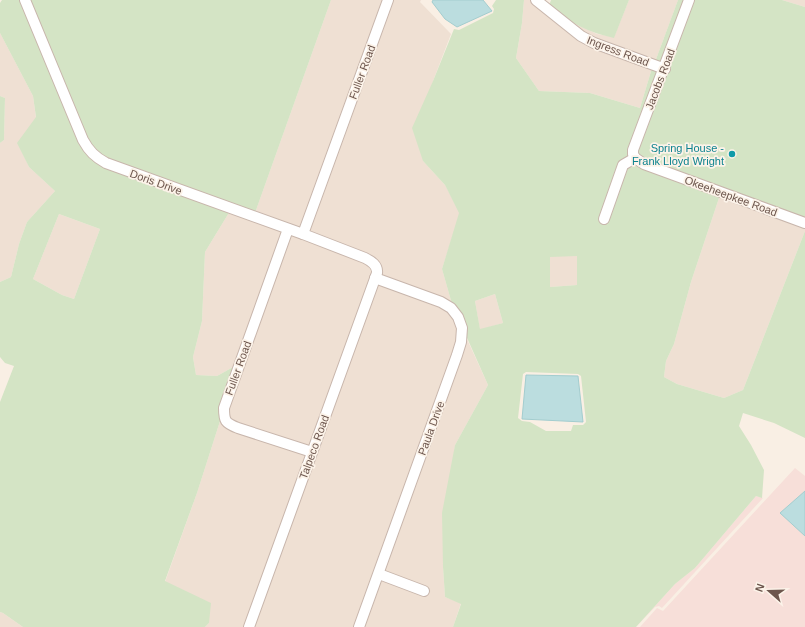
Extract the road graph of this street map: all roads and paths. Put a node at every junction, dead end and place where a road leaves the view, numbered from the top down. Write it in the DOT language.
graph roads {
  1 [pos="25,0"];
  2 [pos="388,0"];
  3 [pos="536,0"];
  4 [pos="689,0"];
  5 [pos="665,69"];
  6 [pos="635,158"];
  7 [pos="604,219"];
  8 [pos="805,223"];
  9 [pos="288,228"];
  10 [pos="303,234"];
  11 [pos="377,268"];
  12 [pos="375,278"];
  13 [pos="312,452"];
  14 [pos="379,574"];
  15 [pos="424,591"];
  16 [pos="249,627"];
  17 [pos="360,627"];
  1 -- 9 [label="street, Doris Drive"];
  2 -- 10 [label="street, Fuller Road"];
  3 -- 5 [label="street, Ingress Road"];
  4 -- 5 [label="street, Jacobs Road"];
  5 -- 6 [label="street, Jacobs Road"];
  6 -- 7 [label="street"];
  6 -- 8 [label="street, Okeeheepkee Road"];
  9 -- 10 [label="street, Doris Drive"];
  9 -- 13 [label="street, Fuller Road"];
  10 -- 11 [label="street, Doris Drive"];
  11 -- 12 [label="street, Talpeco Road"];
  12 -- 13 [label="street, Talpeco Road"];
  12 -- 14 [label="street, Paula Drive"];
  13 -- 16 [label="street, Talpeco Road"];
  14 -- 15 [label="street"];
  14 -- 17 [label="street, Paula Drive"];
}
